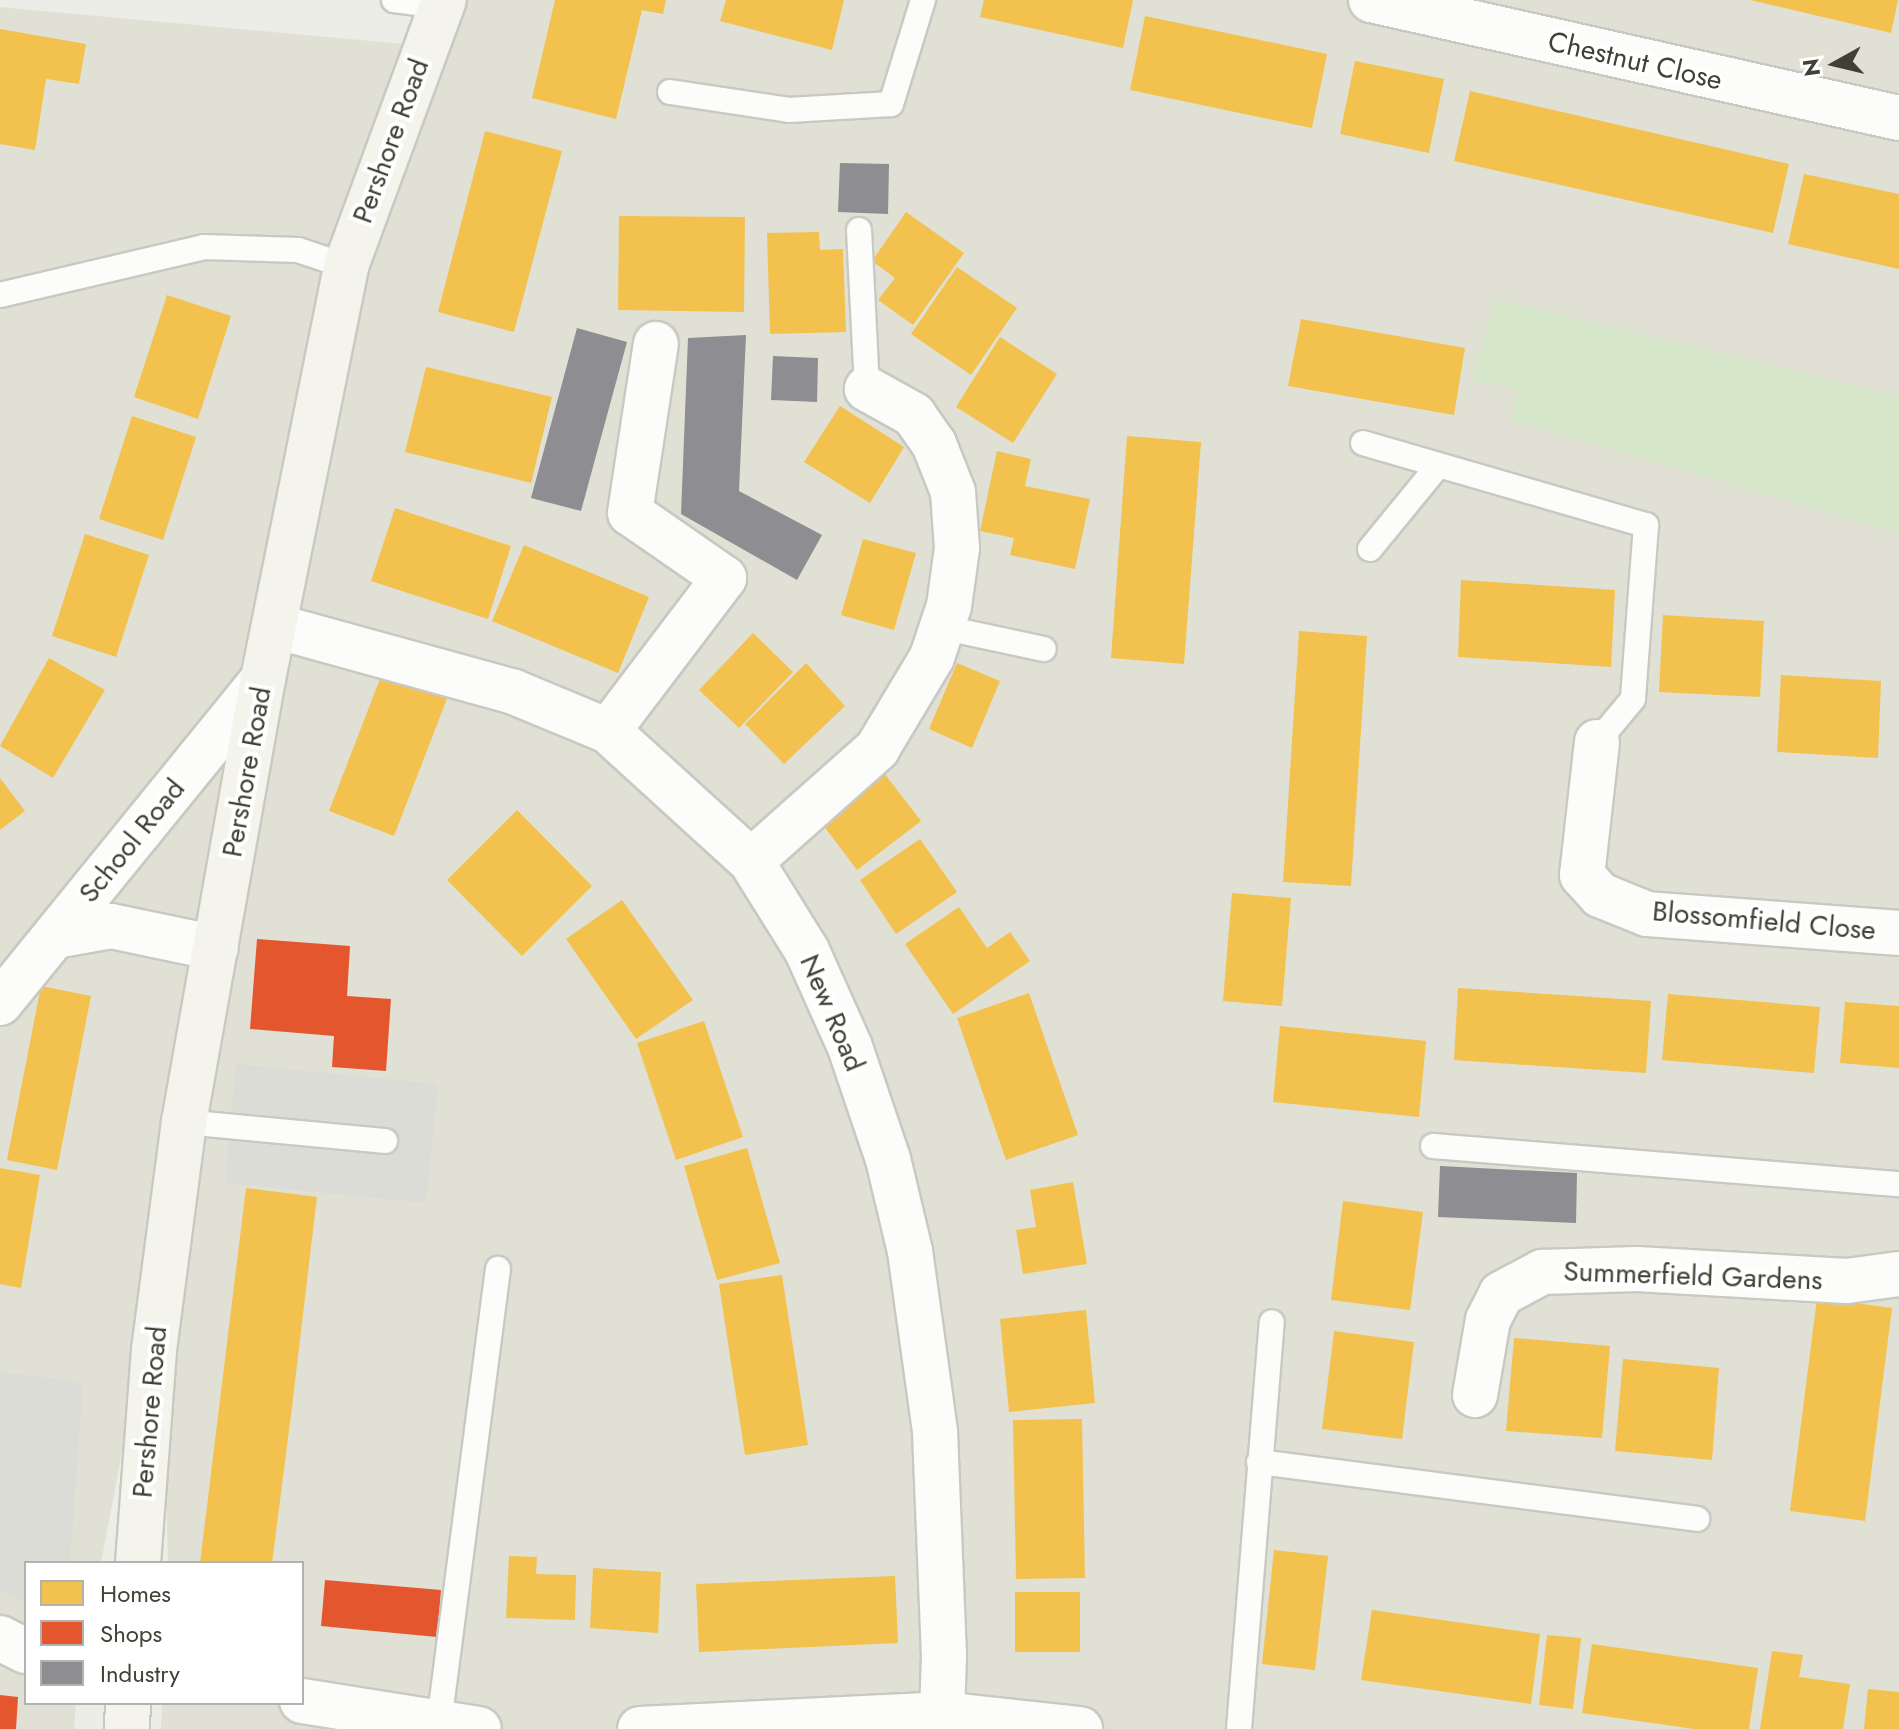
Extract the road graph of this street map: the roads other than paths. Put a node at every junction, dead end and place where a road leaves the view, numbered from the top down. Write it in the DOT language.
graph roads {
  1 [pos="394,0"];
  2 [pos="923,0"];
  3 [pos="1371,0"];
  4 [pos="443,3"];
  5 [pos="670,92"];
  6 [pos="1899,118"];
  7 [pos="859,230"];
  8 [pos="346,266"];
  9 [pos="2,293"];
  10 [pos="656,344"];
  11 [pos="867,389"];
  12 [pos="1363,443"];
  13 [pos="1438,466"];
  14 [pos="1370,549"];
  15 [pos="275,626"];
  16 [pos="941,627"];
  17 [pos="1044,649"];
  18 [pos="263,679"];
  19 [pos="608,731"];
  20 [pos="1597,742"];
  21 [pos="751,861"];
  22 [pos="1899,933"];
  23 [pos="55,936"];
  24 [pos="216,948"];
  25 [pos="0,1003"];
  26 [pos="184,1122"];
  27 [pos="385,1141"];
  28 [pos="1433,1146"];
  29 [pos="1899,1184"];
  30 [pos="498,1269"];
  31 [pos="1899,1274"];
  32 [pos="1272,1322"];
  33 [pos="1475,1395"];
  34 [pos="1259,1462"];
  35 [pos="1697,1519"];
  36 [pos="138,1561"];
  37 [pos="0,1638"];
  38 [pos="24,1650"];
  39 [pos="304,1701"];
  40 [pos="128,1705"];
  41 [pos="942,1714"];
  42 [pos="459,1726"];
  43 [pos="127,1729"];
  44 [pos="640,1729"];
  45 [pos="1080,1729"];
  46 [pos="1239,1729"];
  1 -- 4 [label="lane"];
  2 -- 5 [label="lane"];
  3 -- 6 [label="street, Chestnut Close"];
  4 -- 8 [label="main road, Pershore Road"];
  7 -- 11 [label="lane"];
  8 -- 9 [label="lane"];
  8 -- 15 [label="main road, Pershore Road"];
  10 -- 19 [label="street"];
  11 -- 16 [label="street"];
  12 -- 13 [label="lane"];
  13 -- 14 [label="lane"];
  13 -- 20 [label="lane"];
  15 -- 18 [label="main road, Pershore Road"];
  15 -- 19 [label="street, New Road"];
  16 -- 17 [label="lane"];
  16 -- 21 [label="street"];
  18 -- 23 [label="street, School Road"];
  18 -- 24 [label="main road, Pershore Road"];
  19 -- 21 [label="street, New Road"];
  20 -- 22 [label="street, Blossomfield Close"];
  21 -- 41 [label="street, New Road"];
  23 -- 24 [label="street"];
  23 -- 25 [label="street, School Road"];
  24 -- 26 [label="main road, Pershore Road"];
  26 -- 27 [label="lane"];
  26 -- 36 [label="main road, Pershore Road"];
  28 -- 29 [label="lane"];
  30 -- 42 [label="lane"];
  31 -- 33 [label="street, Summerfield Gardens"];
  32 -- 34 [label="lane"];
  34 -- 35 [label="lane"];
  34 -- 46 [label="lane"];
  37 -- 38 [label="street"];
  39 -- 42 [label="street"];
  40 -- 43 [label="main road"];
  41 -- 44 [label="street"];
  41 -- 45 [label="street"];
}
